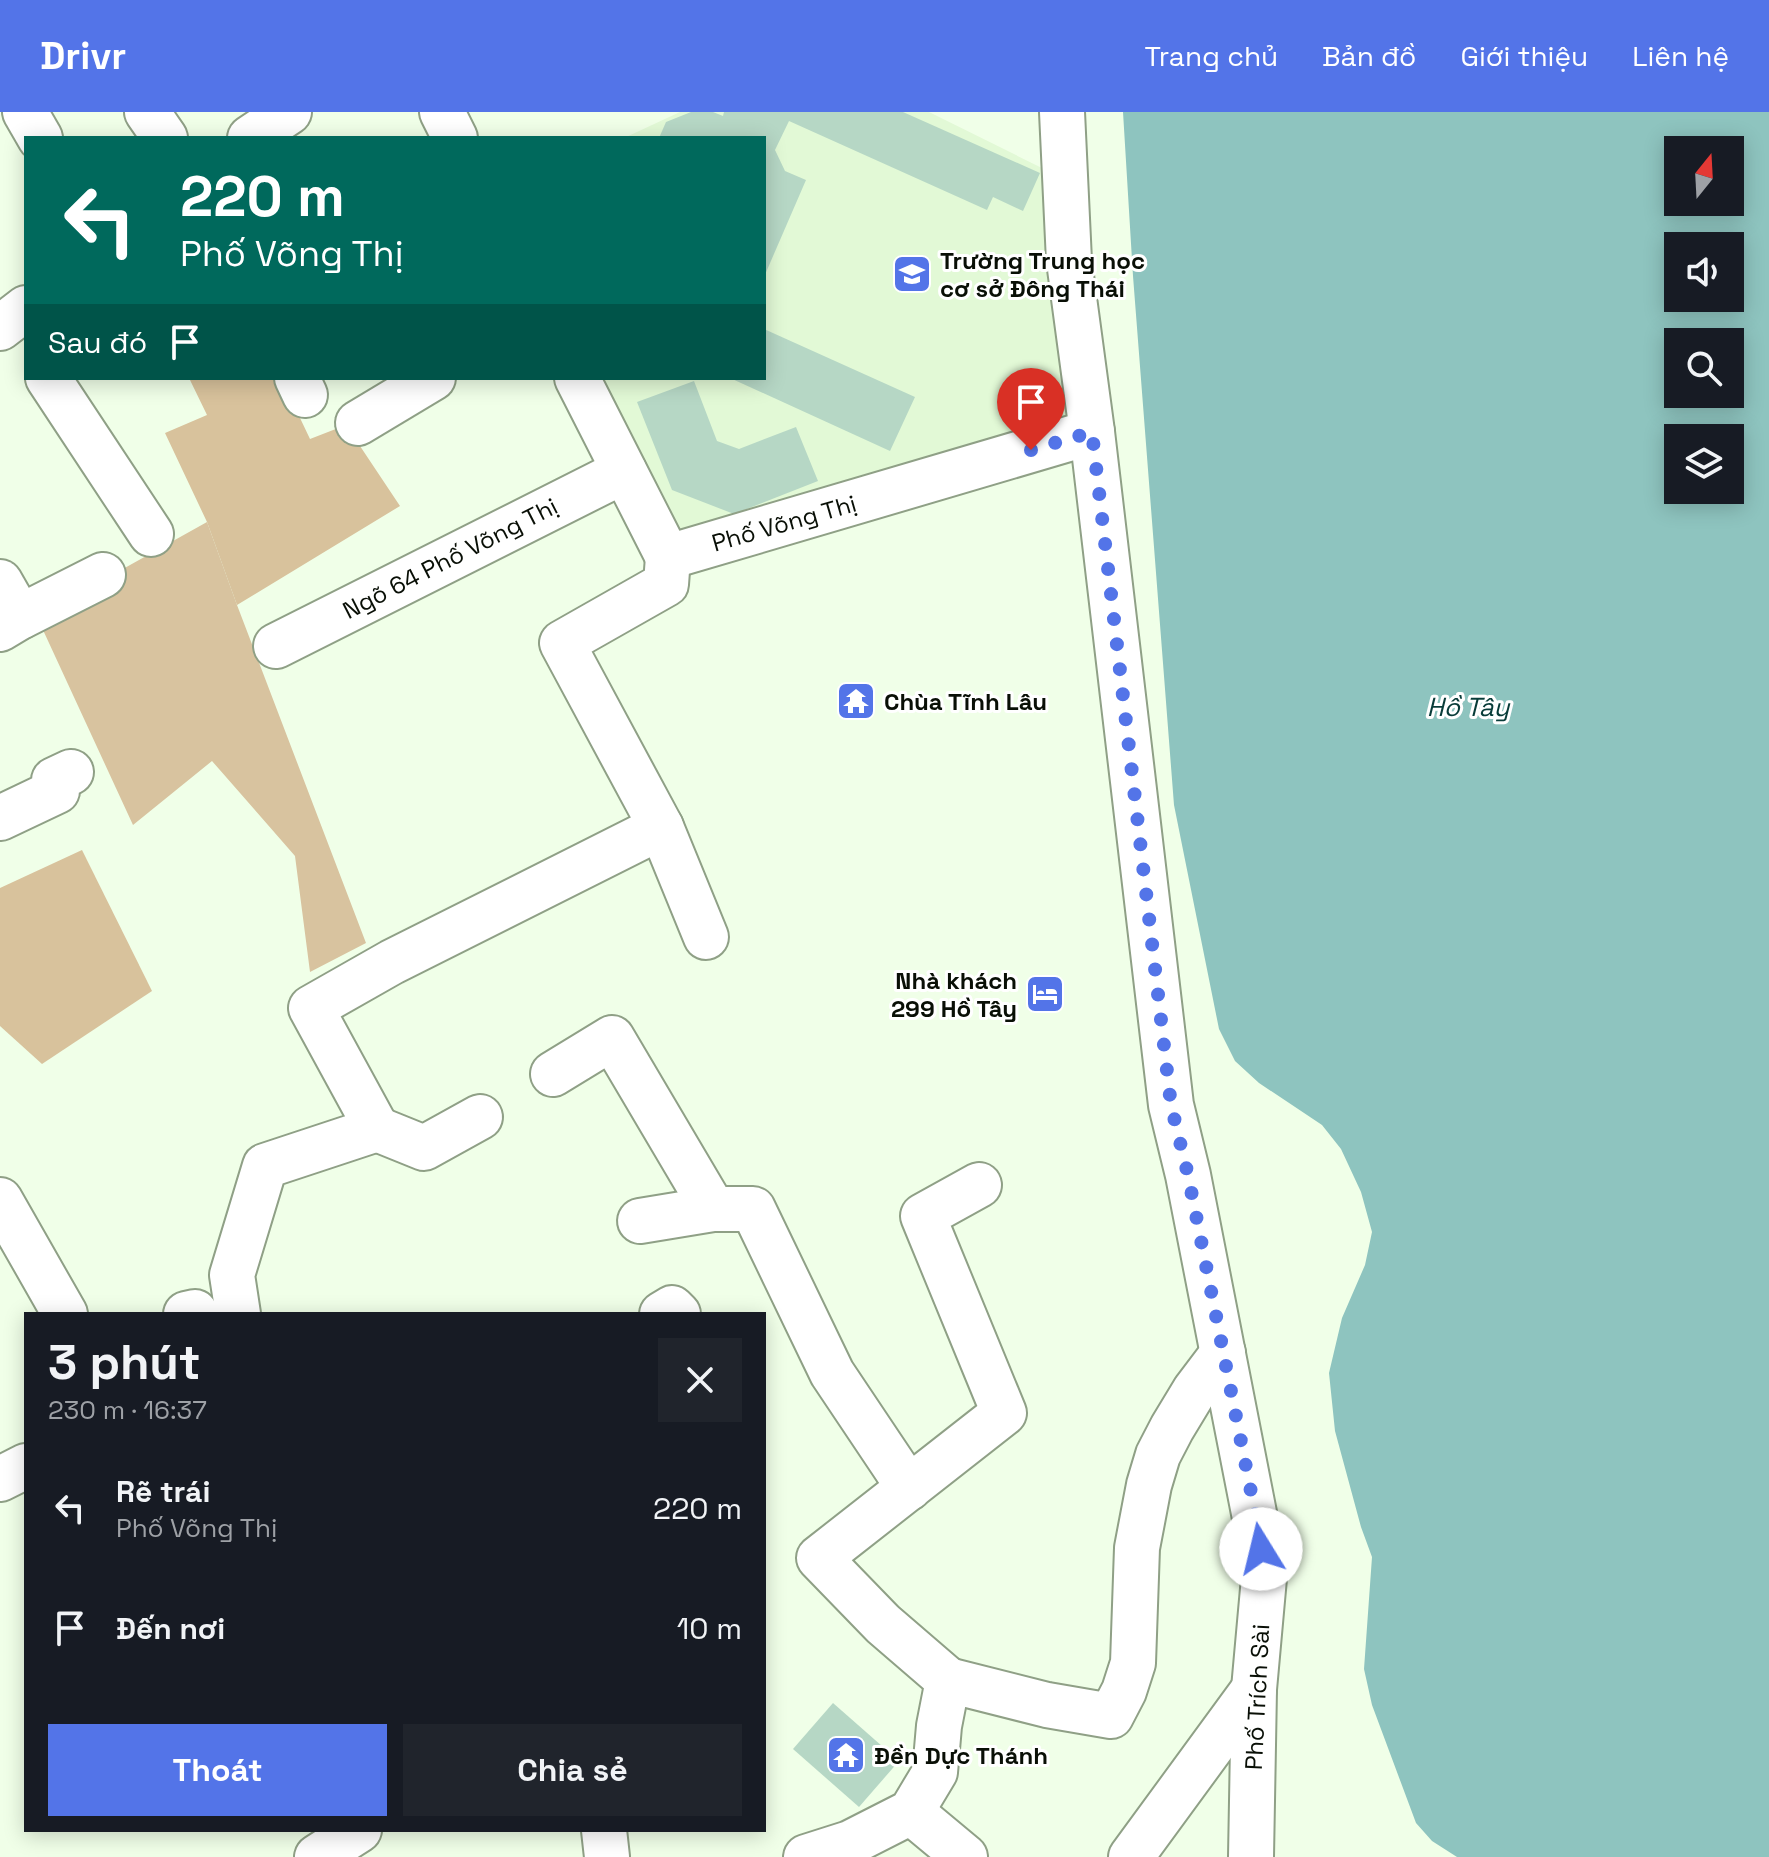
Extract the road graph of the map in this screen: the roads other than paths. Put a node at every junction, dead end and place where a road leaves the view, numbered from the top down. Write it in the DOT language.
graph roads {
  1 [pos="25,112"];
  2 [pos="147,112"];
  3 [pos="289,112"];
  4 [pos="442,112"];
  5 [pos="1062,112"];
  6 [pos="39,136"];
  7 [pos="164,136"];
  8 [pos="253,136"];
  9 [pos="454,136"];
  10 [pos="49,380"];
  11 [pos="430,380"];
  12 [pos="578,380"];
  13 [pos="358,423"];
  14 [pos="1092,432"];
  15 [pos="624,471"];
  16 [pos="151,534"];
  17 [pos="668,557"];
  18 [pos="103,575"];
  19 [pos="7,609"];
  20 [pos="276,646"];
  21 [pos="71,772"];
  22 [pos="0,818"];
  23 [pos="661,827"];
  24 [pos="706,937"];
  25 [pos="553,1074"];
  26 [pos="480,1117"];
  27 [pos="377,1129"];
  28 [pos="979,1185"];
  29 [pos="0,1200"];
  30 [pos="713,1209"];
  31 [pos="640,1221"];
  32 [pos="64,1312"];
  33 [pos="224,1312"];
  34 [pos="1223,1353"];
  35 [pos="24,1467"];
  36 [pos="0,1479"];
  37 [pos="909,1488"];
  38 [pos="948,1680"];
  39 [pos="1254,1689"];
  40 [pos="911,1812"];
  41 [pos="604,1832"];
  42 [pos="607,1857"];
  43 [pos="806,1857"];
  44 [pos="965,1857"];
  45 [pos="1131,1857"];
  46 [pos="1251,1857"];
  1 -- 6 [label="street"];
  2 -- 7 [label="street"];
  3 -- 8 [label="street"];
  4 -- 9 [label="street"];
  5 -- 14 [label="street, Phố Trích Sài"];
  10 -- 16 [label="street"];
  11 -- 13 [label="street"];
  12 -- 15 [label="street"];
  14 -- 17 [label="street, Phố Võng Thị"];
  14 -- 34 [label="street, Phố Trích Sài"];
  15 -- 17 [label="street"];
  15 -- 20 [label="street, Ngõ 64 Phố Võng Thị"];
  17 -- 23 [label="street"];
  18 -- 19 [label="street"];
  21 -- 22 [label="street"];
  23 -- 24 [label="street"];
  23 -- 27 [label="street"];
  25 -- 30 [label="street"];
  26 -- 27 [label="street"];
  27 -- 33 [label="street"];
  28 -- 37 [label="street"];
  29 -- 32 [label="street"];
  30 -- 31 [label="street"];
  30 -- 37 [label="street"];
  34 -- 38 [label="street"];
  34 -- 39 [label="street, Phố Trích Sài"];
  35 -- 36 [label="street"];
  37 -- 38 [label="street"];
  38 -- 40 [label="street"];
  39 -- 45 [label="street"];
  39 -- 46 [label="street, Phố Trích Sài"];
  40 -- 43 [label="street"];
  40 -- 44 [label="street"];
  41 -- 42 [label="street"];
}
